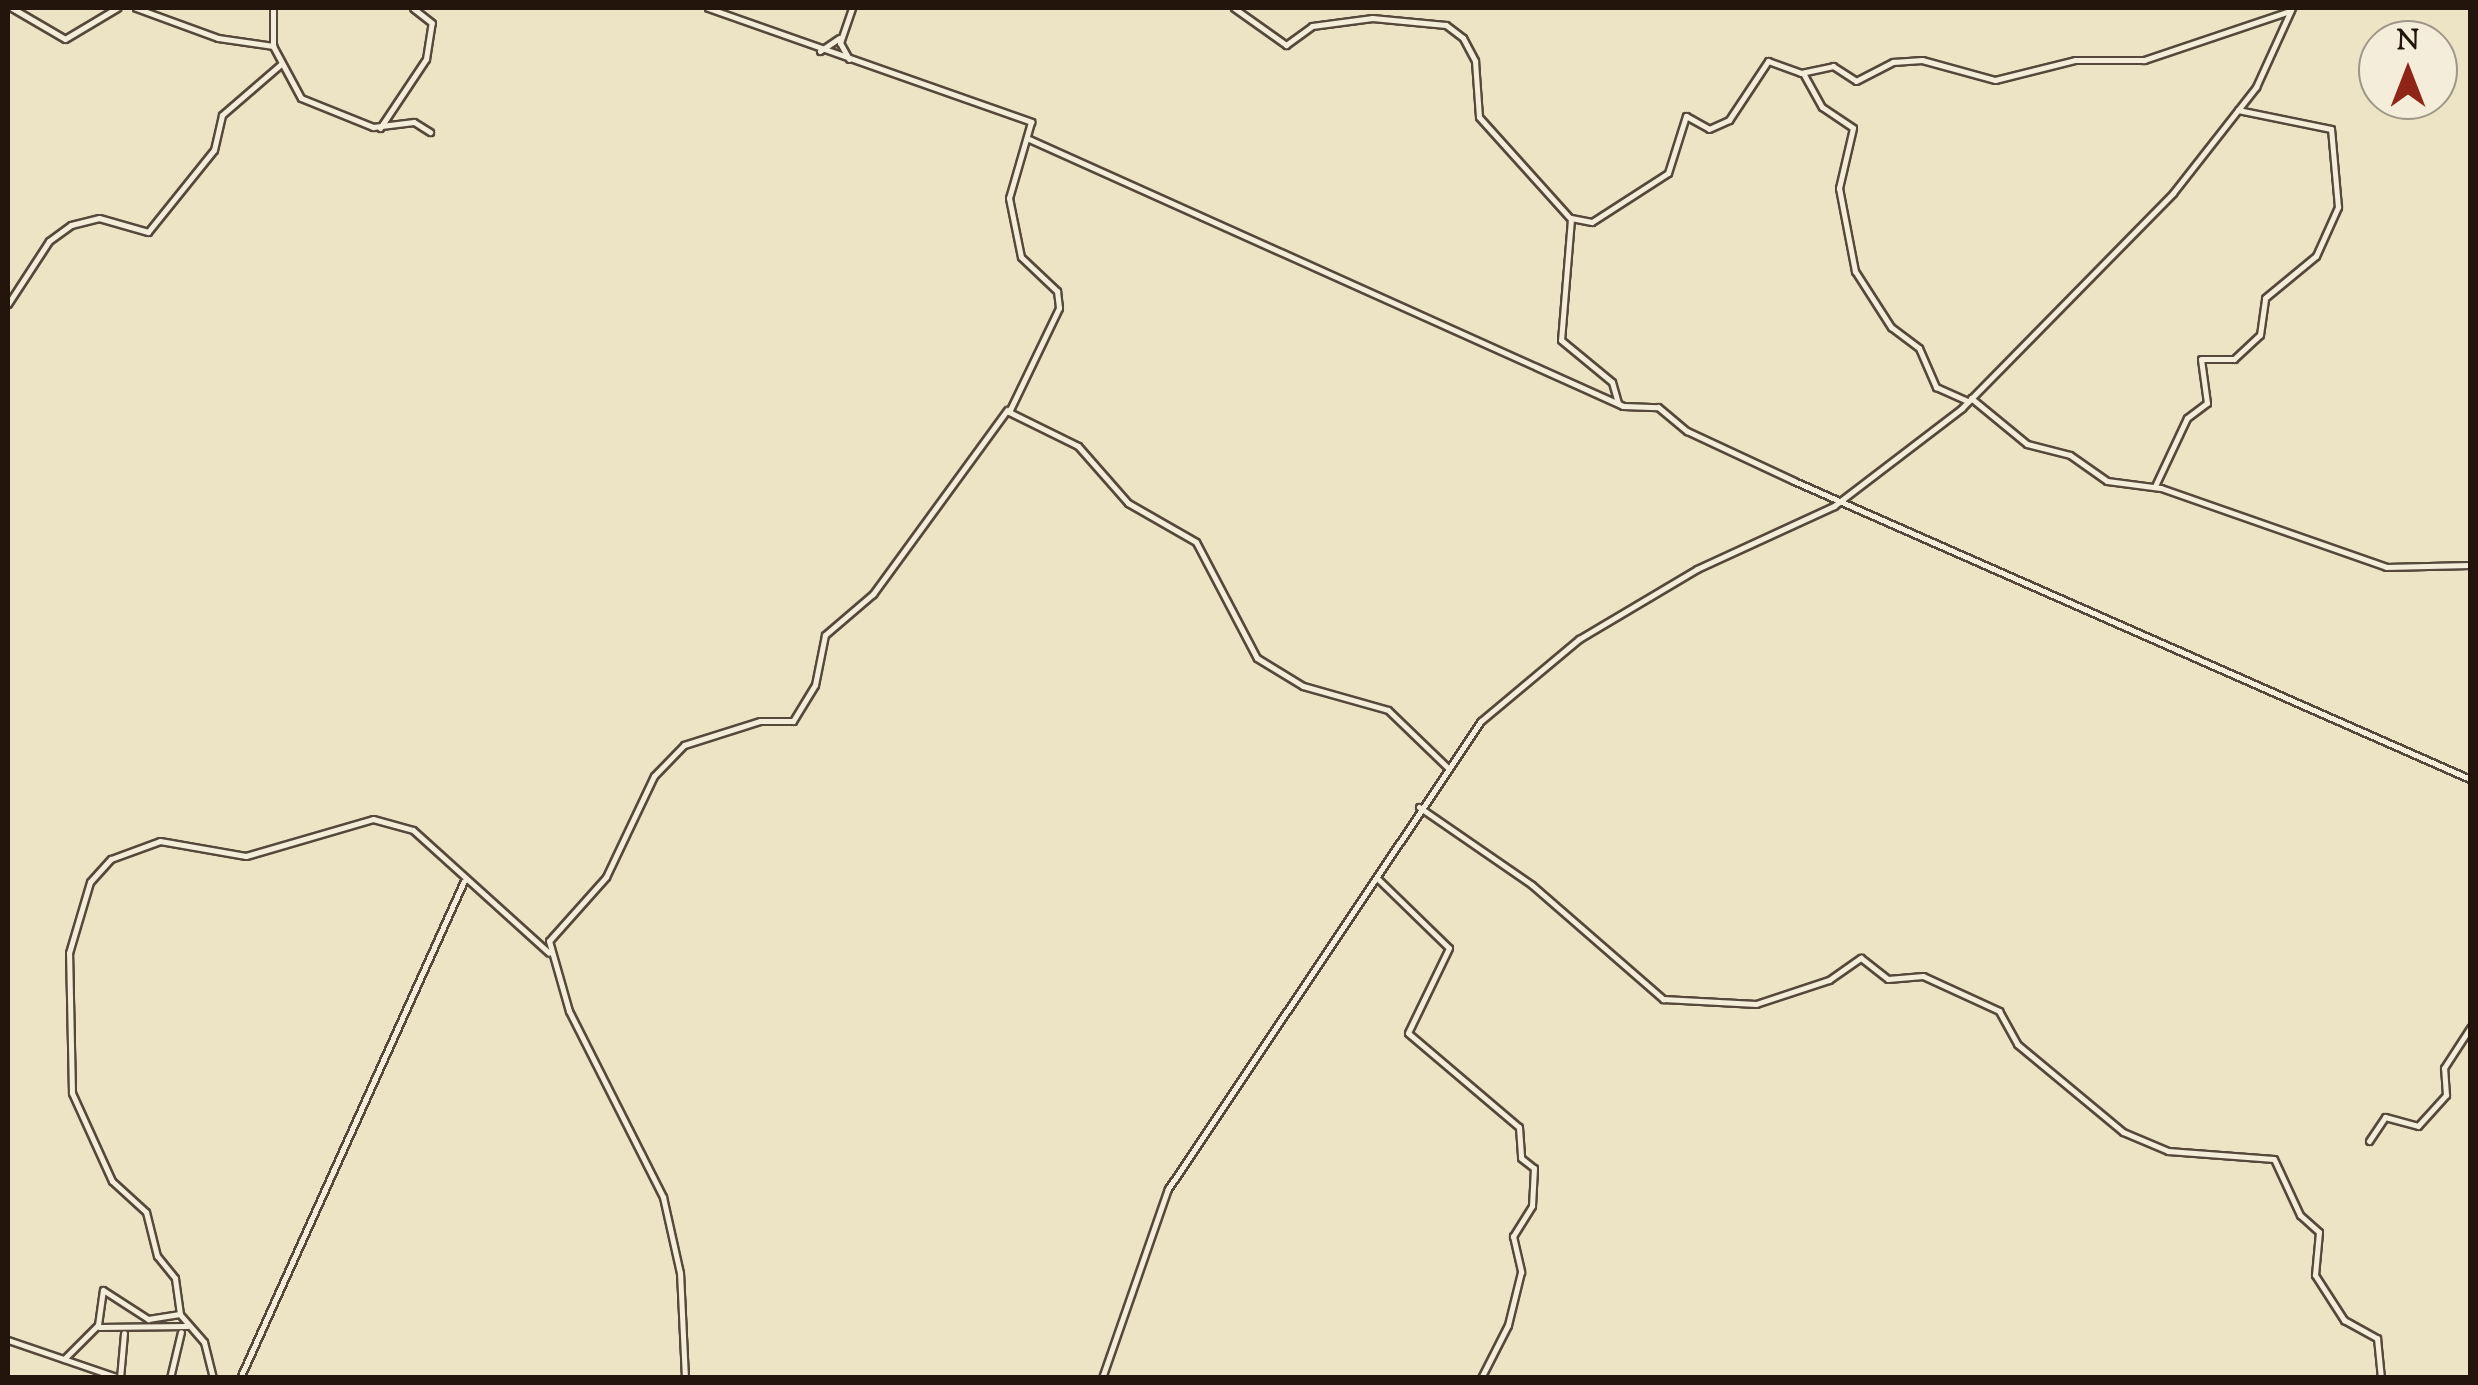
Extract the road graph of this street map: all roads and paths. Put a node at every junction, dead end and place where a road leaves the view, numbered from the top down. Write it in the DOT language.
graph roads {
  1 [pos="15,8"];
  2 [pos="117,8"];
  3 [pos="136,8"];
  4 [pos="273,8"];
  5 [pos="413,8"];
  6 [pos="708,8"];
  7 [pos="852,8"];
  8 [pos="1234,8"];
  9 [pos="2291,10"];
  10 [pos="841,36"];
  11 [pos="273,46"];
  12 [pos="820,51"];
  13 [pos="851,61"];
  14 [pos="281,64"];
  15 [pos="1803,73"];
  16 [pos="2238,110"];
  17 [pos="380,128"];
  18 [pos="430,132"];
  19 [pos="1029,139"];
  20 [pos="1570,218"];
  21 [pos="8,304"];
  22 [pos="1970,400"];
  23 [pos="1618,403"];
  24 [pos="1007,410"];
  25 [pos="2154,486"];
  26 [pos="1842,501"];
  27 [pos="2470,565"];
  28 [pos="1446,766"];
  29 [pos="2470,779"];
  30 [pos="1418,807"];
  31 [pos="1378,878"];
  32 [pos="464,881"];
  33 [pos="551,956"];
  34 [pos="2470,1028"];
  35 [pos="2369,1141"];
  36 [pos="180,1314"];
  37 [pos="97,1326"];
  38 [pos="185,1329"];
  39 [pos="124,1332"];
  40 [pos="8,1340"];
  41 [pos="64,1359"];
  42 [pos="120,1378"];
  43 [pos="170,1378"];
  44 [pos="213,1378"];
  45 [pos="240,1378"];
  46 [pos="685,1378"];
  47 [pos="1102,1378"];
  48 [pos="1481,1378"];
  49 [pos="2381,1378"];
  1 -- 2 [label="street"];
  3 -- 11 [label="street"];
  4 -- 11 [label="street"];
  5 -- 17 [label="street"];
  6 -- 12 [label="street"];
  7 -- 10 [label="street"];
  8 -- 20 [label="street"];
  9 -- 15 [label="street"];
  9 -- 16 [label="street"];
  10 -- 12 [label="street"];
  10 -- 13 [label="street"];
  11 -- 14 [label="street"];
  12 -- 13 [label="street"];
  13 -- 19 [label="street"];
  14 -- 17 [label="street"];
  14 -- 21 [label="street"];
  15 -- 20 [label="street"];
  15 -- 22 [label="street"];
  16 -- 22 [label="street"];
  16 -- 25 [label="street"];
  17 -- 18 [label="street"];
  19 -- 23 [label="street"];
  19 -- 24 [label="street"];
  20 -- 23 [label="street"];
  22 -- 25 [label="street"];
  22 -- 26 [label="street"];
  23 -- 26 [label="street"];
  24 -- 28 [label="street"];
  24 -- 33 [label="street"];
  25 -- 27 [label="street"];
  26 -- 28 [label="street"];
  26 -- 29 [label="street"];
  28 -- 30 [label="street"];
  30 -- 31 [label="street"];
  30 -- 49 [label="street"];
  31 -- 47 [label="street"];
  31 -- 48 [label="street"];
  32 -- 33 [label="street"];
  32 -- 36 [label="street"];
  32 -- 45 [label="street"];
  33 -- 46 [label="street"];
  34 -- 35 [label="street"];
  36 -- 37 [label="street"];
  36 -- 38 [label="street"];
  37 -- 39 [label="street"];
  37 -- 41 [label="street"];
  38 -- 39 [label="street"];
  38 -- 43 [label="street"];
  38 -- 44 [label="street"];
  39 -- 42 [label="street"];
  40 -- 41 [label="street"];
  41 -- 42 [label="street"];
}
